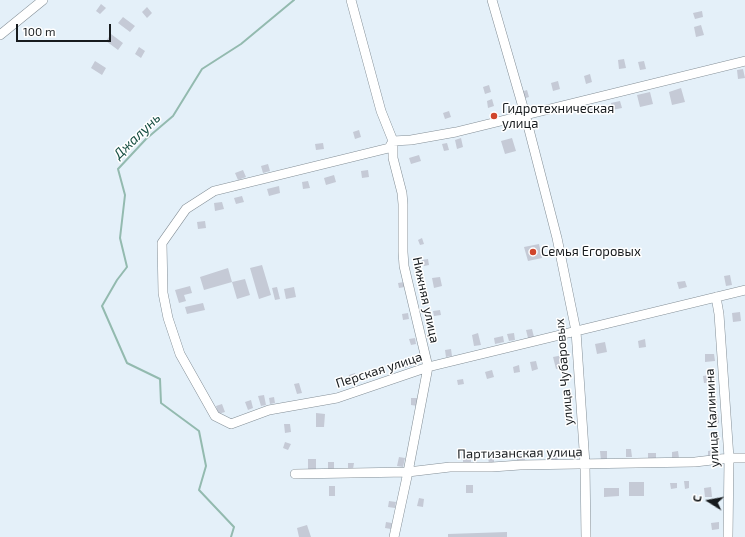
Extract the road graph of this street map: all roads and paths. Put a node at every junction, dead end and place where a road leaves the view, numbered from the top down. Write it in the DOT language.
graph roads {
  1 [pos="43,0"];
  2 [pos="351,0"];
  3 [pos="492,0"];
  4 [pos="0,35"];
  5 [pos="745,61"];
  6 [pos="525,114"];
  7 [pos="393,140"];
  8 [pos="745,290"];
  9 [pos="716,297"];
  10 [pos="576,331"];
  11 [pos="428,367"];
  12 [pos="729,458"];
  13 [pos="745,458"];
  14 [pos="585,464"];
  15 [pos="408,472"];
  16 [pos="295,474"];
  17 [pos="394,537"];
  18 [pos="586,537"];
  19 [pos="728,537"];
  1 -- 4 [label="street"];
  2 -- 7 [label="street, Нижняя улица"];
  3 -- 6 [label="street, улица Чубаровых"];
  5 -- 6 [label="street"];
  6 -- 7 [label="street"];
  6 -- 10 [label="street, улица Чубаровых"];
  7 -- 11 [label="street, Нижняя улица"];
  7 -- 11 [label="street, Перская улица"];
  8 -- 9 [label="street, Перская улица"];
  9 -- 10 [label="street, Перская улица"];
  9 -- 12 [label="street, улица Калинина"];
  10 -- 11 [label="street, Перская улица"];
  10 -- 14 [label="street, улица Чубаровых"];
  11 -- 15 [label="street, Нижняя улица"];
  12 -- 13 [label="street, Партизанская улица"];
  12 -- 14 [label="street, Партизанская улица"];
  12 -- 19 [label="street, улица Калинина"];
  14 -- 15 [label="street, Партизанская улица"];
  14 -- 18 [label="street, улица Чубаровых"];
  15 -- 16 [label="street, Партизанская улица"];
  15 -- 17 [label="street, Нижняя улица"];
}
